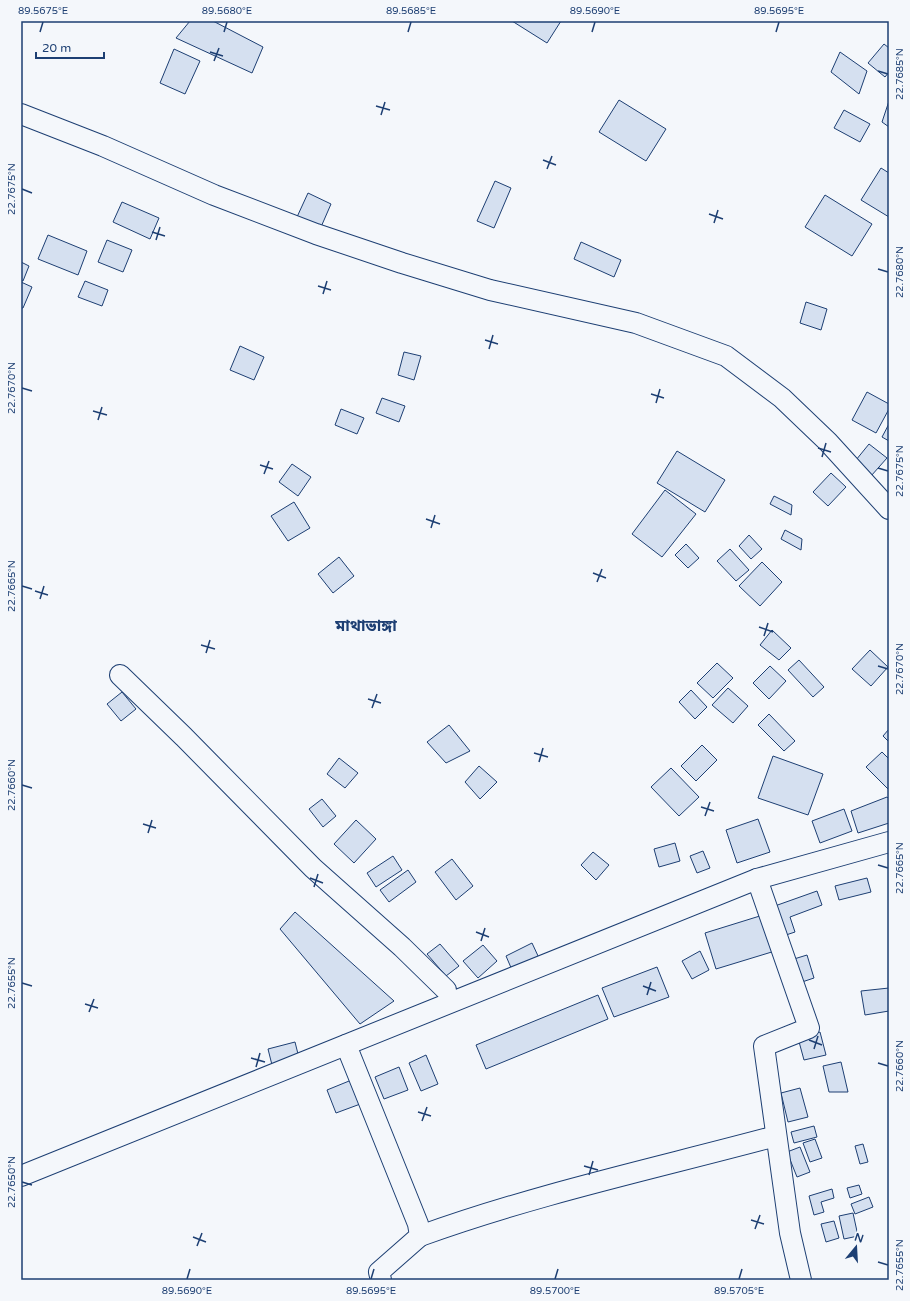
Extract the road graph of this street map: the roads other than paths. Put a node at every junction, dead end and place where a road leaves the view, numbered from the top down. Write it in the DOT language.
graph roads {
  1 [pos="21,114"];
  2 [pos="889,509"];
  3 [pos="120,675"];
  4 [pos="889,842"];
  5 [pos="757,879"];
  6 [pos="446,990"];
  7 [pos="346,1045"];
  8 [pos="776,1136"];
  9 [pos="21,1176"];
  10 [pos="420,1236"];
  11 [pos="376,1277"];
  12 [pos="801,1280"];
  1 -- 2 [label="street"];
  3 -- 6 [label="street"];
  4 -- 5 [label="street"];
  5 -- 7 [label="street"];
  5 -- 8 [label="street"];
  7 -- 9 [label="street"];
  7 -- 10 [label="street"];
  8 -- 10 [label="street"];
  8 -- 12 [label="street"];
  10 -- 11 [label="street"];
}
